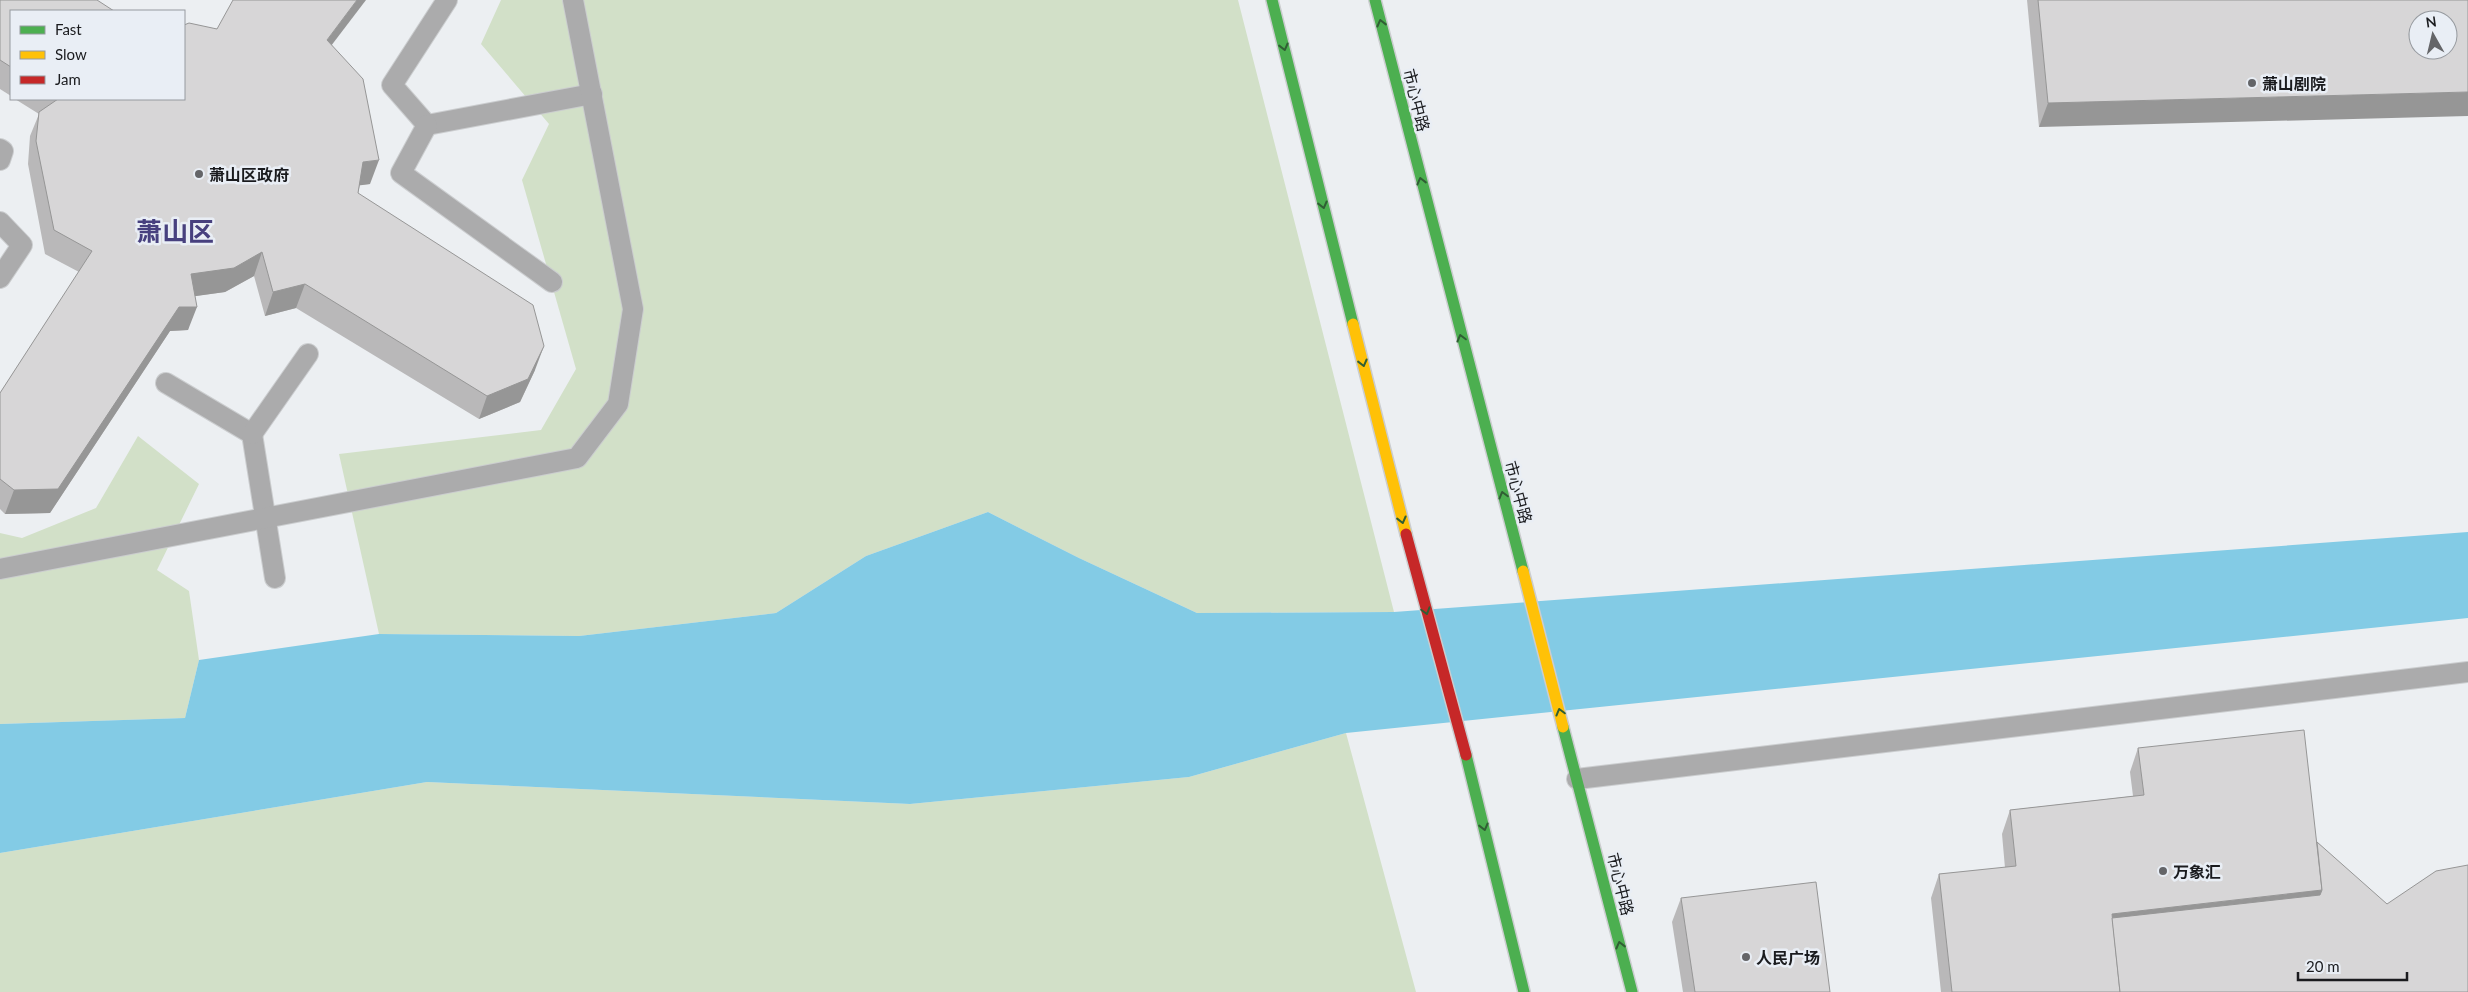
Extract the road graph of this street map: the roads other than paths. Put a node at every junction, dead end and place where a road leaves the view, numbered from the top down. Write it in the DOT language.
graph roads {
  1 [pos="447,0"];
  2 [pos="574,0"];
  3 [pos="1272,0"];
  4 [pos="1375,0"];
  5 [pos="592,94"];
  6 [pos="428,125"];
  7 [pos="0,149"];
  8 [pos="0,160"];
  9 [pos="0,222"];
  10 [pos="0,278"];
  11 [pos="552,282"];
  12 [pos="308,354"];
  13 [pos="166,382"];
  14 [pos="252,434"];
  15 [pos="267,518"];
  16 [pos="0,569"];
  17 [pos="275,578"];
  18 [pos="2468,672"];
  19 [pos="1577,779"];
  20 [pos="1524,992"];
  21 [pos="1632,992"];
  1 -- 6 [label="lane"];
  2 -- 5 [label="lane"];
  3 -- 20 [label="main road, one-way"];
  19 -- 4 [label="main road, 市心中路, one-way"];
  5 -- 6 [label="lane"];
  5 -- 15 [label="lane"];
  6 -- 11 [label="lane"];
  7 -- 8 [label="lane"];
  9 -- 10 [label="lane"];
  12 -- 14 [label="lane"];
  13 -- 14 [label="lane"];
  14 -- 15 [label="lane"];
  15 -- 16 [label="lane"];
  15 -- 17 [label="lane"];
  18 -- 19 [label="lane"];
  21 -- 19 [label="main road, 市心中路, one-way"];
}
